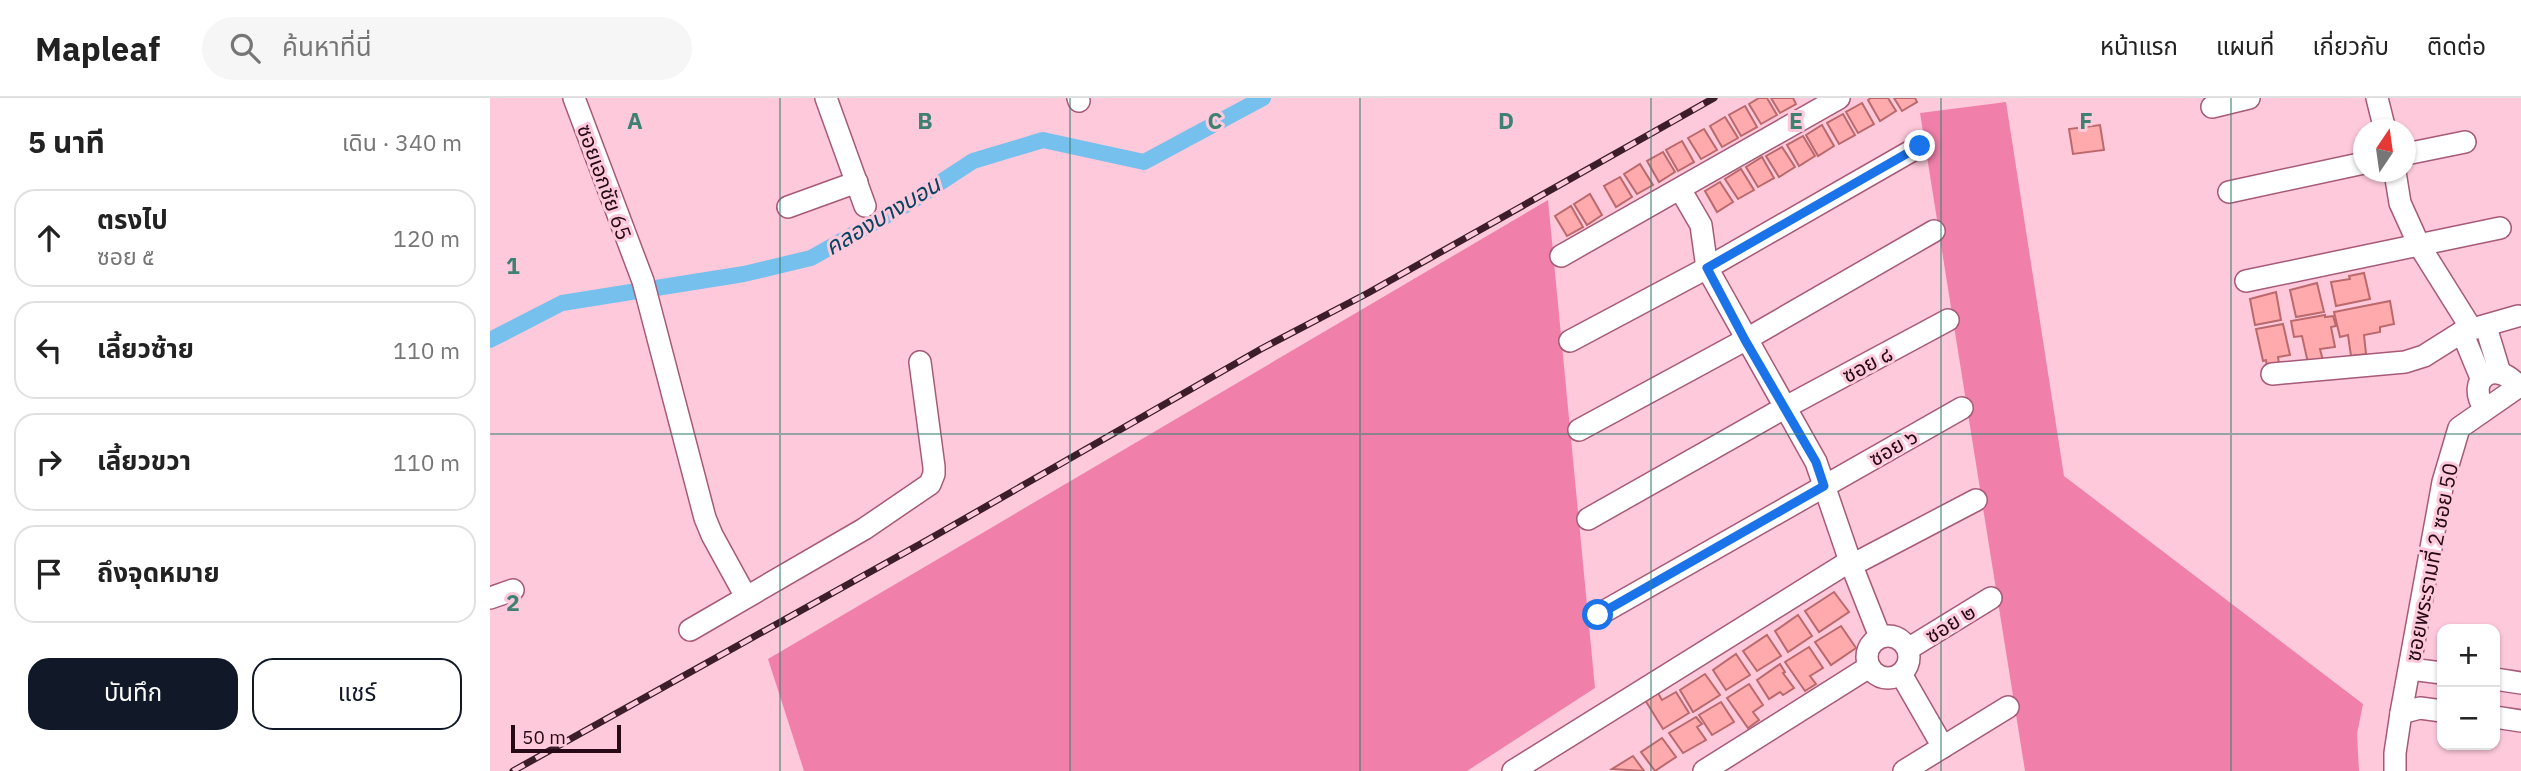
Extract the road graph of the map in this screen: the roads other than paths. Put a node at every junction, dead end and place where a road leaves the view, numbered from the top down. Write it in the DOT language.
graph roads {
  1 [pos="573,98"];
  2 [pos="826,98"];
  3 [pos="1839,98"];
  4 [pos="2249,98"];
  5 [pos="2377,98"];
  6 [pos="2212,107"];
  7 [pos="2382,119"];
  8 [pos="2465,142"];
  9 [pos="1920,146"];
  10 [pos="2416,152"];
  11 [pos="2353,165"];
  12 [pos="857,182"];
  13 [pos="2397,182"];
  14 [pos="1680,189"];
  15 [pos="2229,192"];
  16 [pos="865,206"];
  17 [pos="788,207"];
  18 [pos="2500,228"];
  19 [pos="1934,232"];
  20 [pos="2419,245"];
  21 [pos="1561,256"];
  22 [pos="1707,268"];
  23 [pos="2246,281"];
  24 [pos="2518,316"];
  25 [pos="1948,320"];
  26 [pos="2473,329"];
  27 [pos="1745,340"];
  28 [pos="1570,341"];
  29 [pos="920,362"];
  30 [pos="2272,374"];
  31 [pos="2491,375"];
  32 [pos="2519,386"];
  33 [pos="1786,407"];
  34 [pos="1962,408"];
  35 [pos="2485,409"];
  36 [pos="1579,430"];
  37 [pos="1824,486"];
  38 [pos="1976,499"];
  39 [pos="1588,519"];
  40 [pos="1851,563"];
  41 [pos="513,590"];
  42 [pos="746,597"];
  43 [pos="490,598"];
  44 [pos="1991,598"];
  45 [pos="1598,615"];
  46 [pos="691,630"];
  47 [pos="1880,637"];
  48 [pos="1908,649"];
  49 [pos="1869,667"];
  50 [pos="2410,669"];
  51 [pos="2437,672"];
  52 [pos="1901,674"];
  53 [pos="2500,680"];
  54 [pos="2521,683"];
  55 [pos="2008,707"];
  56 [pos="2437,710"];
  57 [pos="2401,713"];
  58 [pos="2500,719"];
  59 [pos="2521,721"];
  60 [pos="1943,747"];
  61 [pos="1513,771"];
  62 [pos="1704,771"];
  63 [pos="1904,771"];
  64 [pos="2395,771"];
  1 -- 42 [label="street, ซอยเอกชัย 65"];
  2 -- 12 [label="street"];
  3 -- 14 [label="street"];
  4 -- 6 [label="street"];
  5 -- 7 [label="street"];
  8 -- 10 [label="street"];
  9 -- 22 [label="street"];
  11 -- 15 [label="street"];
  12 -- 16 [label="street"];
  12 -- 17 [label="street"];
  13 -- 20 [label="street"];
  14 -- 21 [label="street"];
  14 -- 22 [label="street"];
  18 -- 20 [label="street"];
  19 -- 27 [label="street"];
  20 -- 23 [label="street"];
  20 -- 26 [label="street"];
  22 -- 27 [label="street"];
  22 -- 28 [label="street"];
  24 -- 26 [label="street"];
  25 -- 33 [label="street, ซอย ๘"];
  26 -- 30 [label="street"];
  26 -- 31 [label="street"];
  27 -- 33 [label="street"];
  27 -- 36 [label="street"];
  29 -- 42 [label="street"];
  31 -- 32 [label="street"];
  31 -- 35 [label="street"];
  32 -- 35 [label="street, ซอยพระรามที่ 2 ซอย 50"];
  33 -- 37 [label="street"];
  33 -- 39 [label="street, ซอย ๘"];
  34 -- 37 [label="street, ซอย ๖"];
  35 -- 50 [label="street, ซอยพระรามที่ 2 ซอย 50"];
  37 -- 40 [label="street"];
  37 -- 45 [label="street, ซอย ๖"];
  38 -- 40 [label="street"];
  40 -- 47 [label="street"];
  40 -- 61 [label="street"];
  41 -- 43 [label="street"];
  42 -- 46 [label="street"];
  44 -- 48 [label="street, ซอย ๒"];
  47 -- 48 [label="street"];
  47 -- 49 [label="street"];
  48 -- 52 [label="street"];
  49 -- 52 [label="street"];
  49 -- 62 [label="street"];
  50 -- 51 [label="street"];
  50 -- 57 [label="street, ซอยพระรามที่ 2 ซอย 50"];
  52 -- 60 [label="street"];
  53 -- 54 [label="street"];
  55 -- 60 [label="street"];
  56 -- 57 [label="street"];
  57 -- 64 [label="street, ซอยพระรามที่ 2 ซอย 50"];
  58 -- 59 [label="street"];
  60 -- 63 [label="street"];
}
